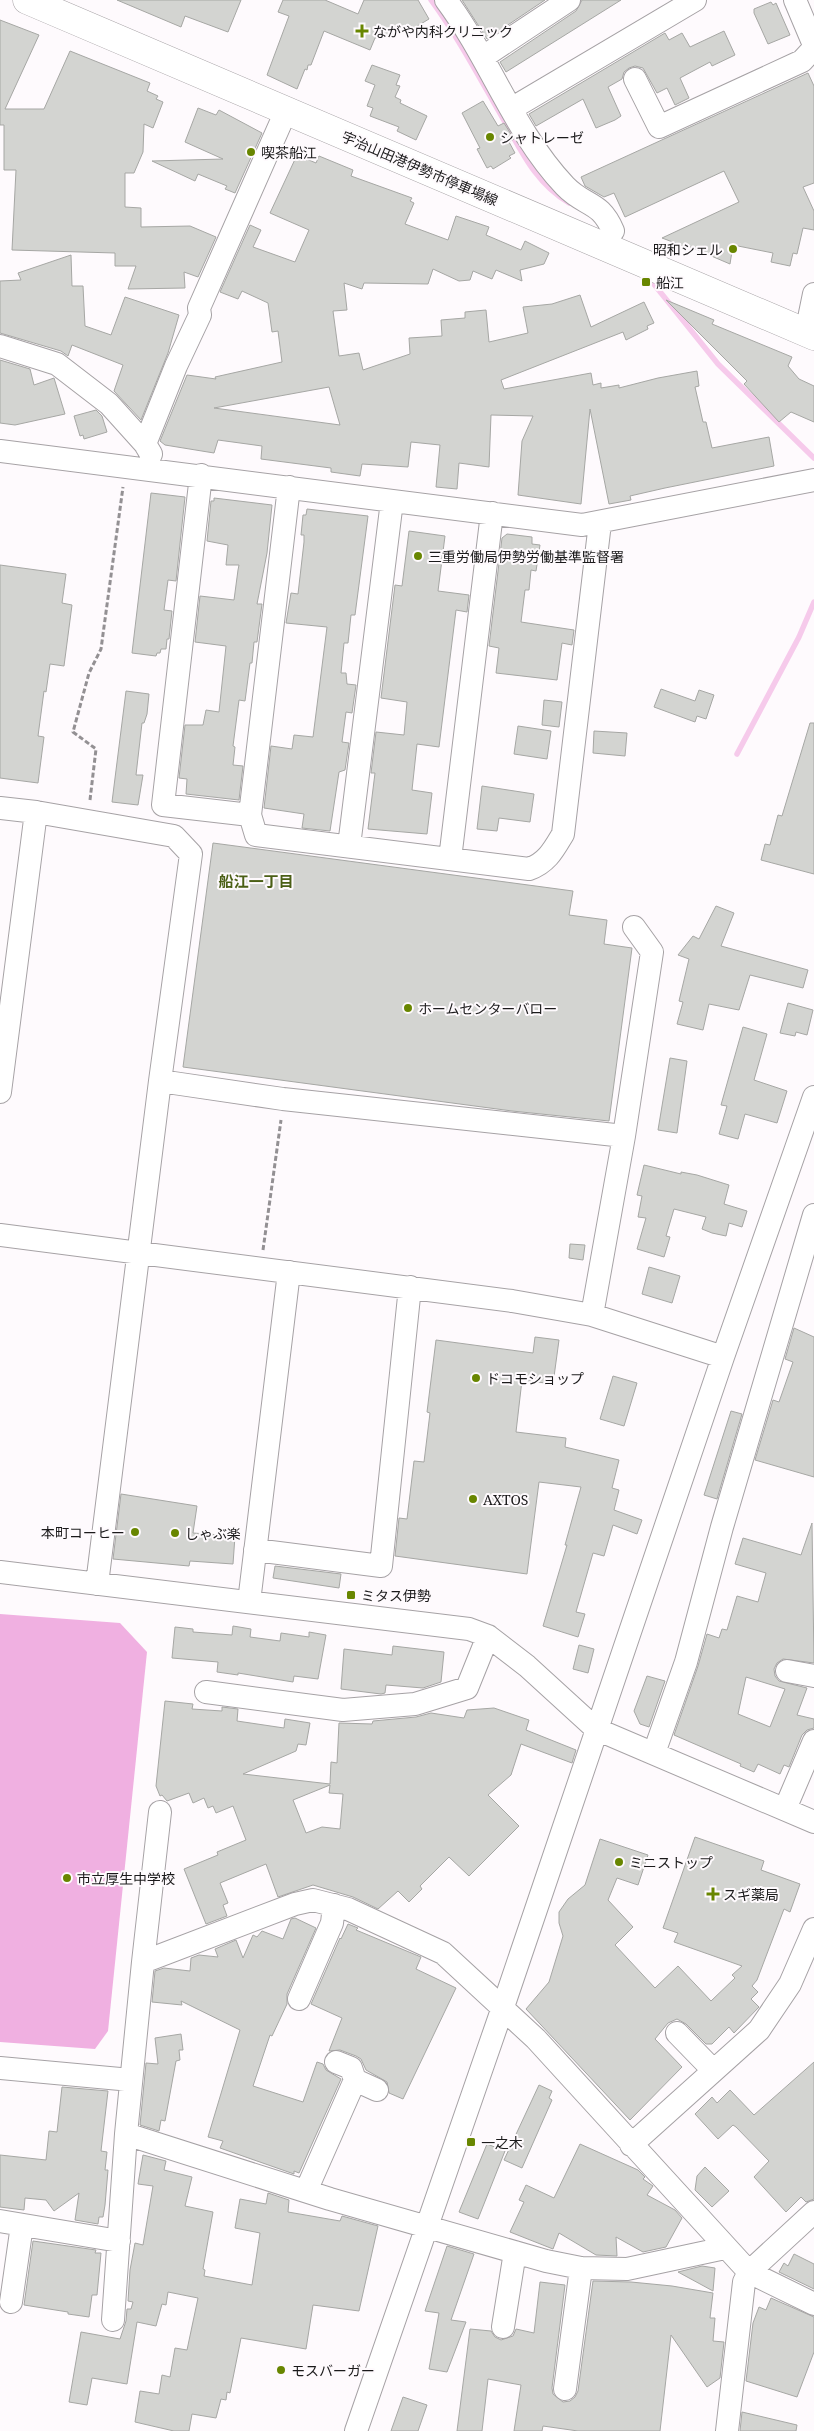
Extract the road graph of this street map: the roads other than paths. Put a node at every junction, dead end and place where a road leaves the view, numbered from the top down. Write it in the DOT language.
graph roads {
  1 [pos="27,0"];
  2 [pos="446,0"];
  3 [pos="569,0"];
  4 [pos="695,0"];
  5 [pos="795,0"];
  6 [pos="814,46"];
  7 [pos="483,57"];
  8 [pos="634,79"];
  9 [pos="511,108"];
  10 [pos="286,111"];
  11 [pos="613,231"];
  12 [pos="814,294"];
  13 [pos="810,335"];
  14 [pos="0,346"];
  15 [pos="145,444"];
  16 [pos="0,451"];
  17 [pos="161,470"];
  18 [pos="201,475"];
  19 [pos="814,480"];
  20 [pos="289,487"];
  21 [pos="392,501"];
  22 [pos="492,513"];
  23 [pos="600,522"];
  24 [pos="0,808"];
  25 [pos="36,812"];
  26 [pos="250,815"];
  27 [pos="349,846"];
  28 [pos="450,859"];
  29 [pos="634,927"];
  30 [pos="160,1081"];
  31 [pos="0,1092"];
  32 [pos="814,1097"];
  33 [pos="624,1136"];
  34 [pos="814,1215"];
  35 [pos="0,1235"];
  36 [pos="139,1253"];
  37 [pos="289,1272"];
  38 [pos="410,1287"];
  39 [pos="592,1315"];
  40 [pos="723,1357"];
  41 [pos="255,1550"];
  42 [pos="0,1572"];
  43 [pos="97,1584"];
  44 [pos="249,1602"];
  45 [pos="488,1636"];
  46 [pos="787,1671"];
  47 [pos="814,1676"];
  48 [pos="206,1692"];
  49 [pos="596,1729"];
  50 [pos="814,1741"];
  51 [pos="654,1753"];
  52 [pos="786,1809"];
  53 [pos="160,1812"];
  54 [pos="814,1822"];
  55 [pos="334,1906"];
  56 [pos="814,1929"];
  57 [pos="143,1962"];
  58 [pos="299,1999"];
  59 [pos="503,2007"];
  60 [pos="677,2033"];
  61 [pos="336,2062"];
  62 [pos="0,2068"];
  63 [pos="713,2070"];
  64 [pos="131,2080"];
  65 [pos="355,2080"];
  66 [pos="377,2090"];
  67 [pos="126,2134"];
  68 [pos="631,2145"];
  69 [pos="306,2191"];
  70 [pos="814,2212"];
  71 [pos="0,2221"];
  72 [pos="22,2225"];
  73 [pos="426,2225"];
  74 [pos="119,2241"];
  75 [pos="725,2248"];
  76 [pos="515,2252"];
  77 [pos="581,2268"];
  78 [pos="748,2272"];
  79 [pos="11,2302"];
  80 [pos="814,2304"];
  81 [pos="113,2320"];
  82 [pos="502,2327"];
  83 [pos="566,2389"];
  84 [pos="356,2431"];
  85 [pos="727,2431"];
  1 -- 10 [label="main road, 宇治山田港伊勢市停車場線"];
  2 -- 7 [label="street"];
  3 -- 7 [label="street"];
  4 -- 9 [label="street"];
  5 -- 6 [label="street"];
  6 -- 8 [label="street"];
  7 -- 9 [label="street"];
  9 -- 11 [label="street"];
  10 -- 13 [label="main road, 宇治山田港伊勢市停車場線"];
  10 -- 15 [label="street"];
  12 -- 13 [label="street"];
  14 -- 15 [label="street"];
  15 -- 17 [label="street"];
  16 -- 17 [label="street"];
  17 -- 18 [label="street"];
  18 -- 20 [label="street"];
  18 -- 26 [label="street"];
  19 -- 23 [label="street"];
  20 -- 21 [label="street"];
  20 -- 26 [label="street"];
  21 -- 22 [label="street"];
  21 -- 27 [label="street"];
  22 -- 23 [label="street"];
  22 -- 28 [label="street"];
  23 -- 28 [label="street"];
  24 -- 25 [label="street"];
  25 -- 30 [label="street"];
  25 -- 31 [label="street"];
  26 -- 27 [label="street"];
  27 -- 28 [label="street"];
  29 -- 33 [label="street"];
  30 -- 33 [label="street"];
  30 -- 36 [label="street"];
  32 -- 40 [label="street"];
  33 -- 39 [label="street"];
  34 -- 51 [label="street"];
  35 -- 36 [label="street"];
  36 -- 37 [label="street"];
  36 -- 43 [label="street"];
  37 -- 38 [label="street"];
  37 -- 41 [label="street"];
  38 -- 39 [label="street"];
  38 -- 41 [label="street"];
  39 -- 40 [label="street"];
  40 -- 49 [label="street"];
  41 -- 44 [label="street"];
  42 -- 43 [label="street"];
  43 -- 44 [label="street"];
  44 -- 45 [label="street"];
  45 -- 48 [label="street"];
  45 -- 49 [label="street"];
  46 -- 47 [label="street"];
  49 -- 51 [label="street"];
  49 -- 59 [label="street"];
  50 -- 52 [label="street"];
  51 -- 52 [label="street"];
  52 -- 54 [label="street"];
  53 -- 57 [label="street"];
  55 -- 57 [label="street"];
  55 -- 58 [label="street"];
  55 -- 59 [label="street"];
  56 -- 63 [label="street"];
  57 -- 64 [label="street"];
  59 -- 68 [label="street"];
  59 -- 73 [label="street"];
  60 -- 63 [label="street"];
  61 -- 65 [label="street"];
  62 -- 64 [label="street"];
  63 -- 68 [label="street"];
  64 -- 67 [label="street"];
  65 -- 66 [label="street"];
  65 -- 69 [label="street"];
  67 -- 69 [label="street"];
  67 -- 74 [label="street"];
  68 -- 75 [label="street"];
  69 -- 73 [label="street"];
  70 -- 78 [label="street"];
  71 -- 72 [label="street"];
  72 -- 74 [label="street"];
  72 -- 79 [label="street"];
  73 -- 76 [label="street"];
  73 -- 84 [label="street"];
  74 -- 81 [label="street"];
  75 -- 77 [label="street"];
  75 -- 78 [label="street"];
  76 -- 77 [label="street"];
  76 -- 82 [label="street"];
  77 -- 83 [label="street"];
  78 -- 80 [label="street"];
  78 -- 85 [label="street"];
}
